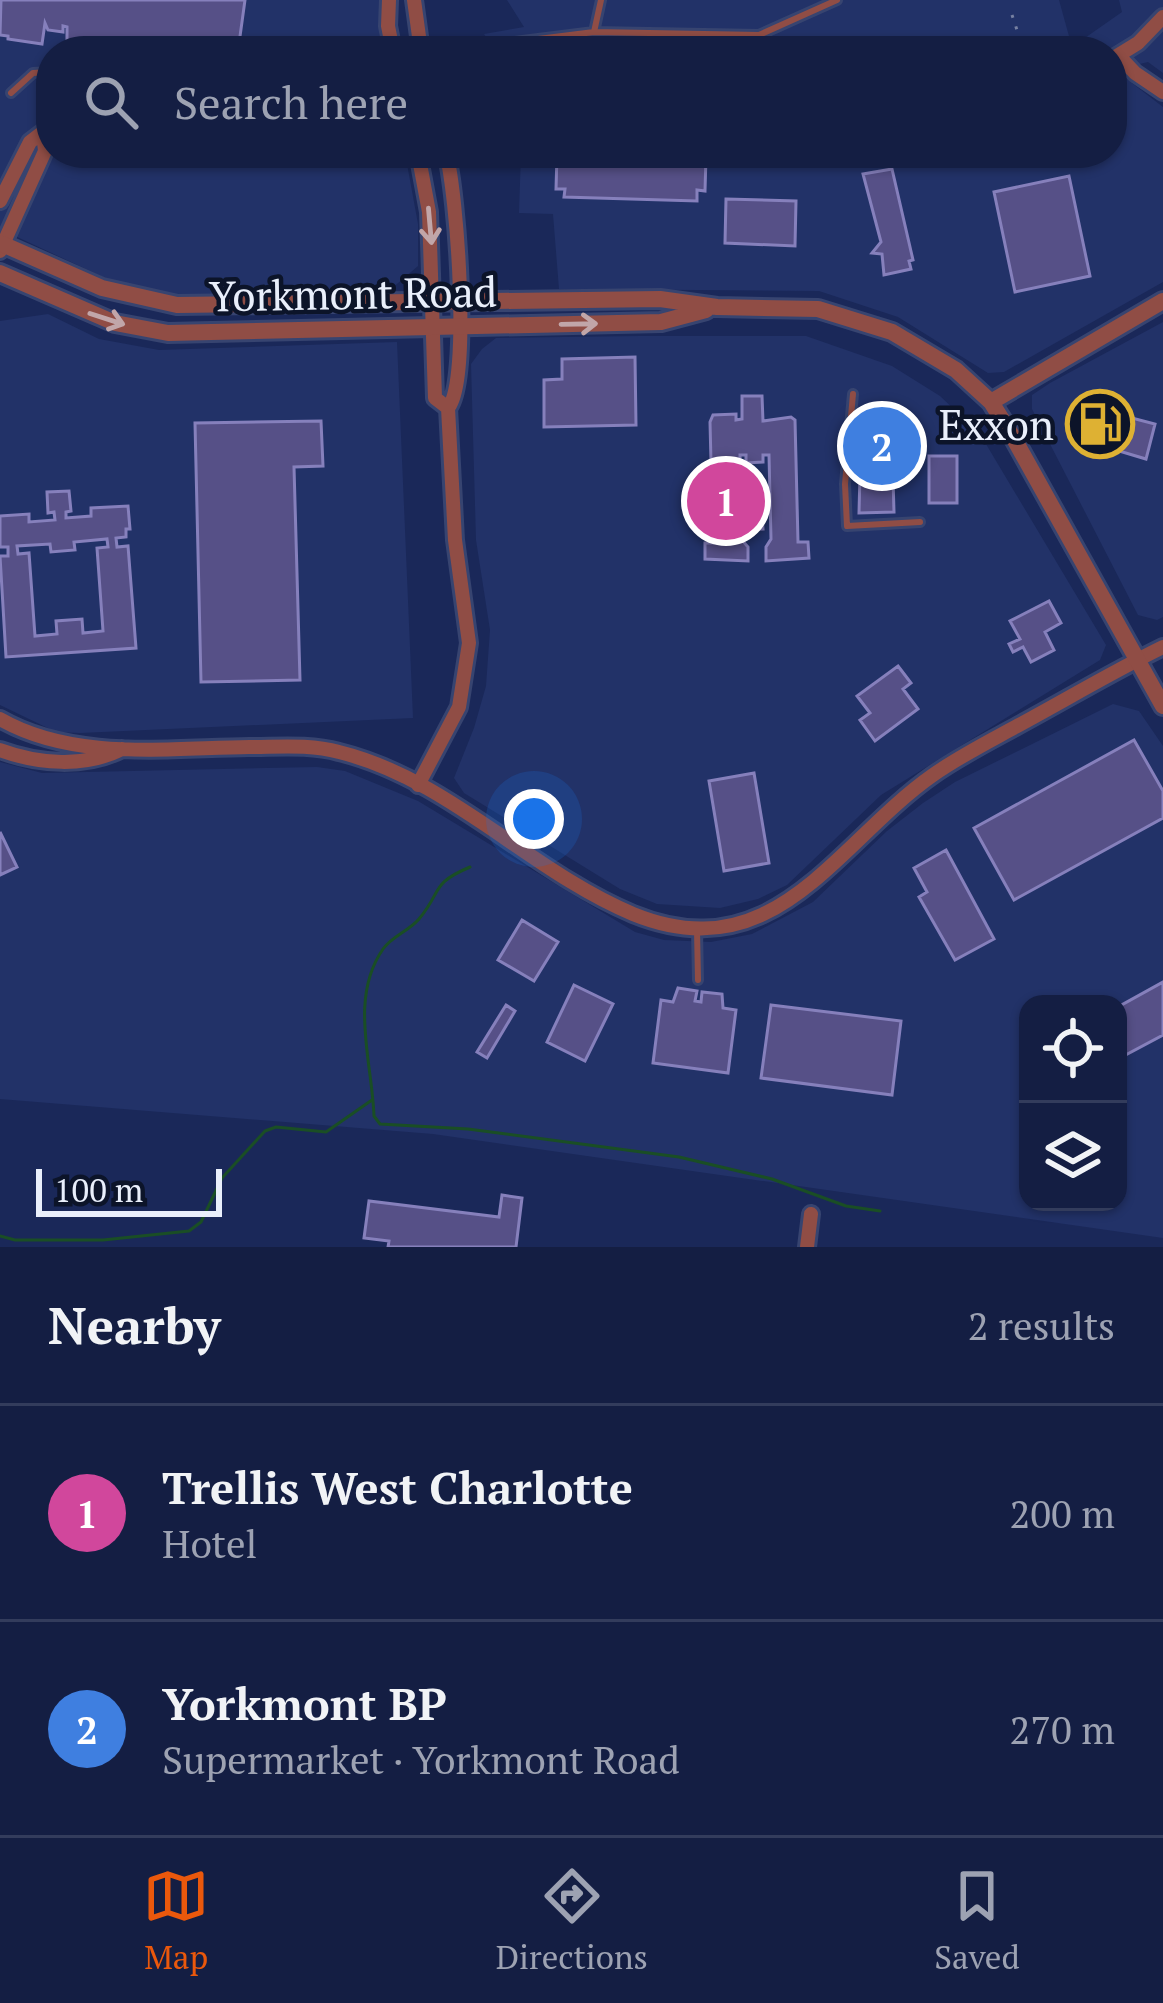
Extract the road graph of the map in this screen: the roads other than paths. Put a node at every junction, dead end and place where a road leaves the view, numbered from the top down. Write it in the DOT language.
graph roads {
  1 [pos="389,0"];
  2 [pos="414,0"];
  3 [pos="602,0"];
  4 [pos="837,0"];
  5 [pos="1163,17"];
  6 [pos="594,32"];
  7 [pos="390,36"];
  8 [pos="419,36"];
  9 [pos="562,36"];
  10 [pos="1127,48"];
  11 [pos="1127,66"];
  12 [pos="36,73"];
  13 [pos="1163,92"];
  14 [pos="11,93"];
  15 [pos="36,138"];
  16 [pos="38,168"];
  17 [pos="421,168"];
  18 [pos="449,168"];
  19 [pos="0,201"];
  20 [pos="1,246"];
  21 [pos="0,273"];
  22 [pos="434,300"];
  23 [pos="458,300"];
  24 [pos="1156,304"];
  25 [pos="717,307"];
  26 [pos="459,327"];
  27 [pos="434,328"];
  28 [pos="853,394"];
  29 [pos="991,402"];
  30 [pos="448,408"];
  31 [pos="920,522"];
  32 [pos="1163,647"];
  33 [pos="1138,659"];
  34 [pos="1163,706"];
  35 [pos="0,719"];
  36 [pos="122,749"];
  37 [pos="0,750"];
  38 [pos="418,784"];
  39 [pos="697,926"];
  40 [pos="698,980"];
  41 [pos="812,1214"];
  42 [pos="807,1247"];
  1 -- 7 [label="street"];
  2 -- 8 [label="street"];
  3 -- 6 [label="lane"];
  4 -- 6 [label="lane"];
  5 -- 10 [label="street"];
  6 -- 9 [label="lane"];
  11 -- 13 [label="street"];
  12 -- 14 [label="lane"];
  15 -- 19 [label="street"];
  16 -- 20 [label="street"];
  17 -- 22 [label="street, one-way"];
  18 -- 23 [label="street"];
  20 -- 22 [label="street, Yorkmont Road"];
  21 -- 27 [label="street, Yorkmont Road, one-way"];
  22 -- 23 [label="street, Yorkmont Road"];
  22 -- 27 [label="street"];
  23 -- 25 [label="street, Yorkmont Road"];
  23 -- 26 [label="street"];
  24 -- 29 [label="street"];
  26 -- 25 [label="street, Yorkmont Road, one-way"];
  25 -- 29 [label="street, Yorkmont Road"];
  26 -- 27 [label="street, Yorkmont Road"];
  26 -- 30 [label="street"];
  27 -- 30 [label="street"];
  28 -- 31 [label="lane"];
  29 -- 33 [label="street, Yorkmont Road"];
  30 -- 38 [label="street"];
  32 -- 33 [label="street"];
  33 -- 34 [label="street, Yorkmont Road"];
  33 -- 39 [label="street"];
  35 -- 36 [label="street"];
  36 -- 37 [label="street"];
  36 -- 38 [label="street"];
  38 -- 39 [label="street"];
  39 -- 40 [label="lane"];
  41 -- 42 [label="street"];
}
